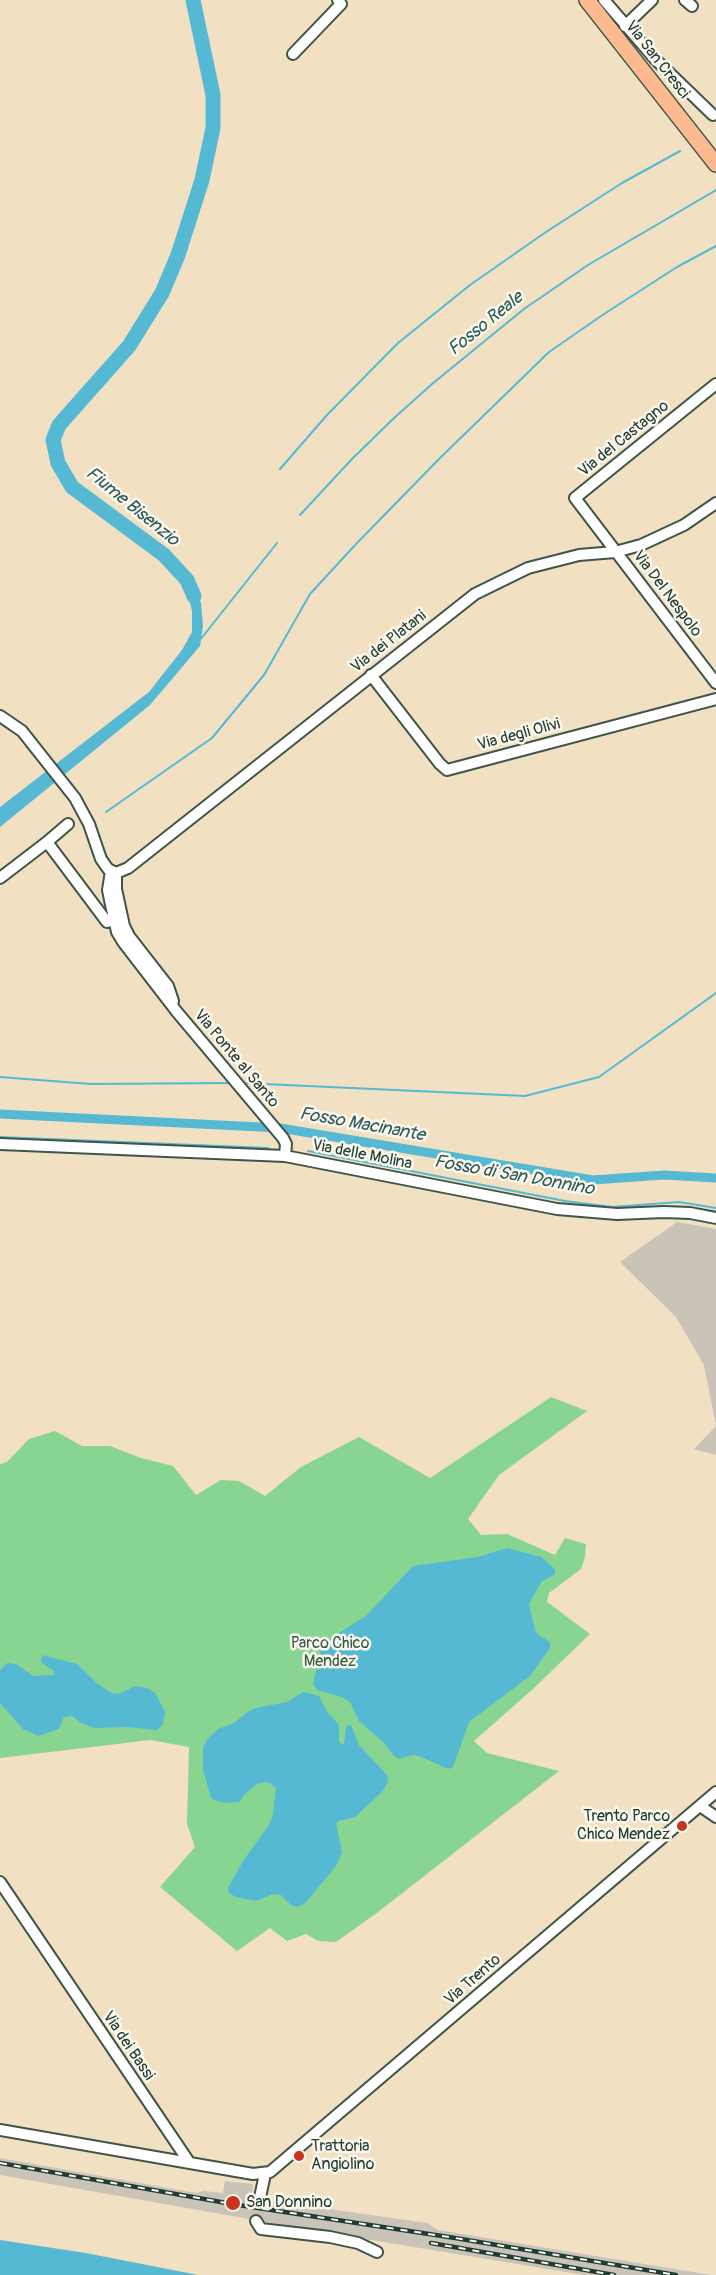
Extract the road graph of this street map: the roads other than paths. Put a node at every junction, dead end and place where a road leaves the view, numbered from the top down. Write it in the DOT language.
graph roads {
  1 [pos="338,0"];
  2 [pos="587,0"];
  3 [pos="604,0"];
  4 [pos="652,0"];
  5 [pos="626,26"];
  6 [pos="293,54"];
  7 [pos="713,115"];
  8 [pos="716,164"];
  9 [pos="716,384"];
  10 [pos="716,503"];
  11 [pos="615,552"];
  12 [pos="371,675"];
  13 [pos="716,683"];
  14 [pos="716,699"];
  15 [pos="0,716"];
  16 [pos="68,824"];
  17 [pos="47,842"];
  18 [pos="113,872"];
  19 [pos="0,878"];
  20 [pos="117,919"];
  21 [pos="0,1144"];
  22 [pos="285,1156"];
  23 [pos="716,1218"];
  24 [pos="716,1792"];
  25 [pos="700,1806"];
  26 [pos="716,1817"];
  27 [pos="0,1882"];
  28 [pos="0,2130"];
  29 [pos="189,2162"];
  30 [pos="265,2174"];
  31 [pos="259,2202"];
  32 [pos="256,2221"];
  33 [pos="377,2252"];
  1 -- 6 [label="street"];
  2 -- 8 [label="main road, Via San Cresci"];
  3 -- 5 [label="street, Via San Cresci"];
  4 -- 5 [label="street, Via San Cresci"];
  5 -- 7 [label="street, Via San Cresci"];
  9 -- 11 [label="street, Via del Castagno"];
  10 -- 11 [label="street, Via dei Platani"];
  11 -- 12 [label="street, Via dei Platani"];
  11 -- 13 [label="street, Via Del Nespolo"];
  12 -- 14 [label="street, Via degli Olivi"];
  12 -- 18 [label="street, Via dei Platani"];
  15 -- 18 [label="street"];
  16 -- 17 [label="street"];
  17 -- 19 [label="street"];
  17 -- 20 [label="street, Via Ponte al Santo"];
  18 -- 20 [label="street, Via Ponte al Santo"];
  20 -- 22 [label="street, Via Ponte al Santo"];
  21 -- 22 [label="street, Via delle Molina"];
  22 -- 23 [label="street, Via delle Molina"];
  24 -- 25 [label="street, Via Trento"];
  25 -- 26 [label="street"];
  25 -- 30 [label="street, Via Trento"];
  27 -- 29 [label="street, Via dei Bassi"];
  28 -- 29 [label="street"];
  29 -- 30 [label="street"];
  30 -- 31 [label="street"];
  32 -- 33 [label="street"];
}
